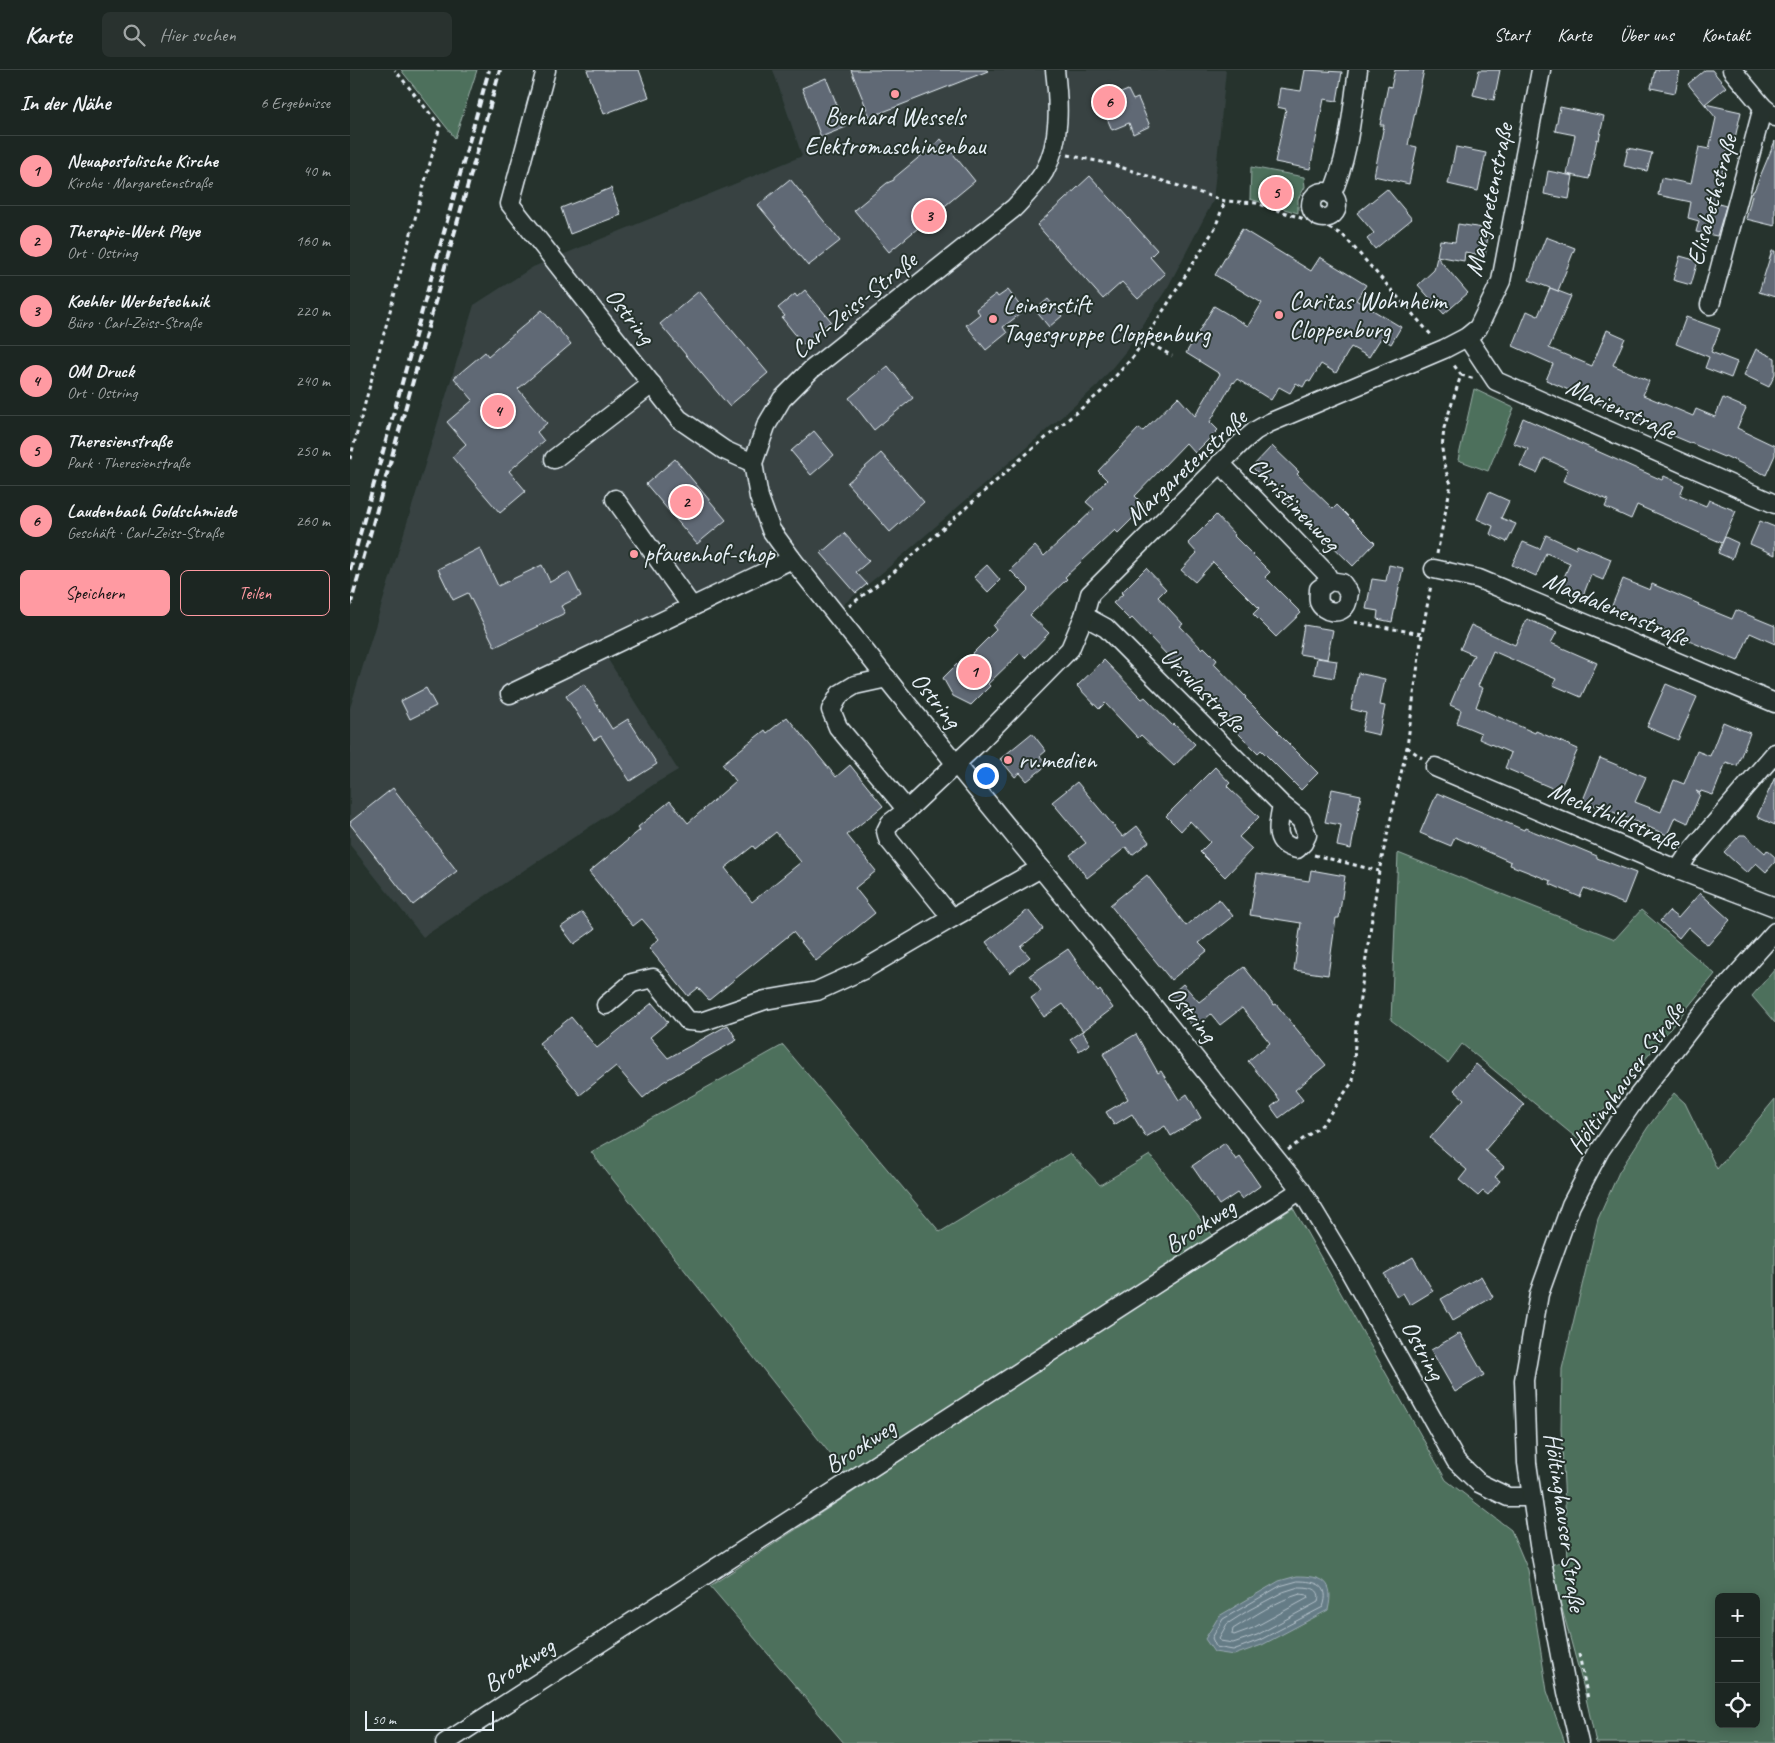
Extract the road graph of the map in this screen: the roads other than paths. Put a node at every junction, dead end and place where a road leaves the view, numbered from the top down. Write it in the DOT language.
graph roads {
  1 [pos="546,70"];
  2 [pos="1055,70"];
  3 [pos="1358,70"];
  4 [pos="1540,70"];
  5 [pos="1732,70"];
  6 [pos="1769,112"];
  7 [pos="1323,222"];
  8 [pos="1710,305"];
  9 [pos="1467,337"];
  10 [pos="652,384"];
  11 [pos="554,460"];
  12 [pos="753,463"];
  13 [pos="1220,463"];
  14 [pos="615,499"];
  15 [pos="1775,504"];
  16 [pos="792,559"];
  17 [pos="1434,569"];
  18 [pos="692,607"];
  19 [pos="1346,615"];
  20 [pos="1084,616"];
  21 [pos="886,678"];
  22 [pos="510,694"];
  23 [pos="1775,703"];
  24 [pos="1775,753"];
  25 [pos="957,764"];
  26 [pos="1435,767"];
  27 [pos="907,810"];
  28 [pos="1297,849"];
  29 [pos="1041,868"];
  30 [pos="1678,870"];
  31 [pos="1775,907"];
  32 [pos="952,918"];
  33 [pos="1775,932"];
  34 [pos="606,1005"];
  35 [pos="1301,1190"];
  36 [pos="1531,1497"];
  37 [pos="445,1743"];
  38 [pos="1579,1743"];
  1 -- 10 [label="street, Ostring"];
  2 -- 12 [label="street, Carl-Zeiss-Straße"];
  3 -- 7 [label="street"];
  4 -- 9 [label="street, Margaretenstraße"];
  5 -- 6 [label="street"];
  6 -- 8 [label="street, Elisabethstraße"];
  9 -- 13 [label="street, Margaretenstraße"];
  9 -- 15 [label="street, Marienstraße"];
  10 -- 11 [label="street"];
  10 -- 12 [label="street, Ostring"];
  12 -- 16 [label="street, Ostring"];
  13 -- 19 [label="street, Christinenweg"];
  13 -- 20 [label="street, Margaretenstraße"];
  14 -- 18 [label="street"];
  16 -- 18 [label="street"];
  16 -- 21 [label="street, Ostring"];
  17 -- 23 [label="street, Magdalenenstraße"];
  18 -- 22 [label="street"];
  20 -- 25 [label="street, Margaretenstraße"];
  20 -- 28 [label="street, Ursulastraße"];
  21 -- 25 [label="street, Ostring"];
  21 -- 27 [label="street"];
  24 -- 30 [label="street"];
  25 -- 27 [label="street, Margaretenstraße"];
  25 -- 29 [label="street, Ostring"];
  26 -- 30 [label="street, Mechthildstraße"];
  27 -- 32 [label="street, Margaretenstraße"];
  29 -- 32 [label="street"];
  29 -- 35 [label="street, Ostring"];
  30 -- 31 [label="street, Mechthildstraße"];
  32 -- 34 [label="street"];
  33 -- 36 [label="street, Höltinghauser Straße"];
  35 -- 36 [label="street, Ostring"];
  35 -- 37 [label="street, Brookweg"];
  36 -- 38 [label="street, Höltinghauser Straße"];
}
